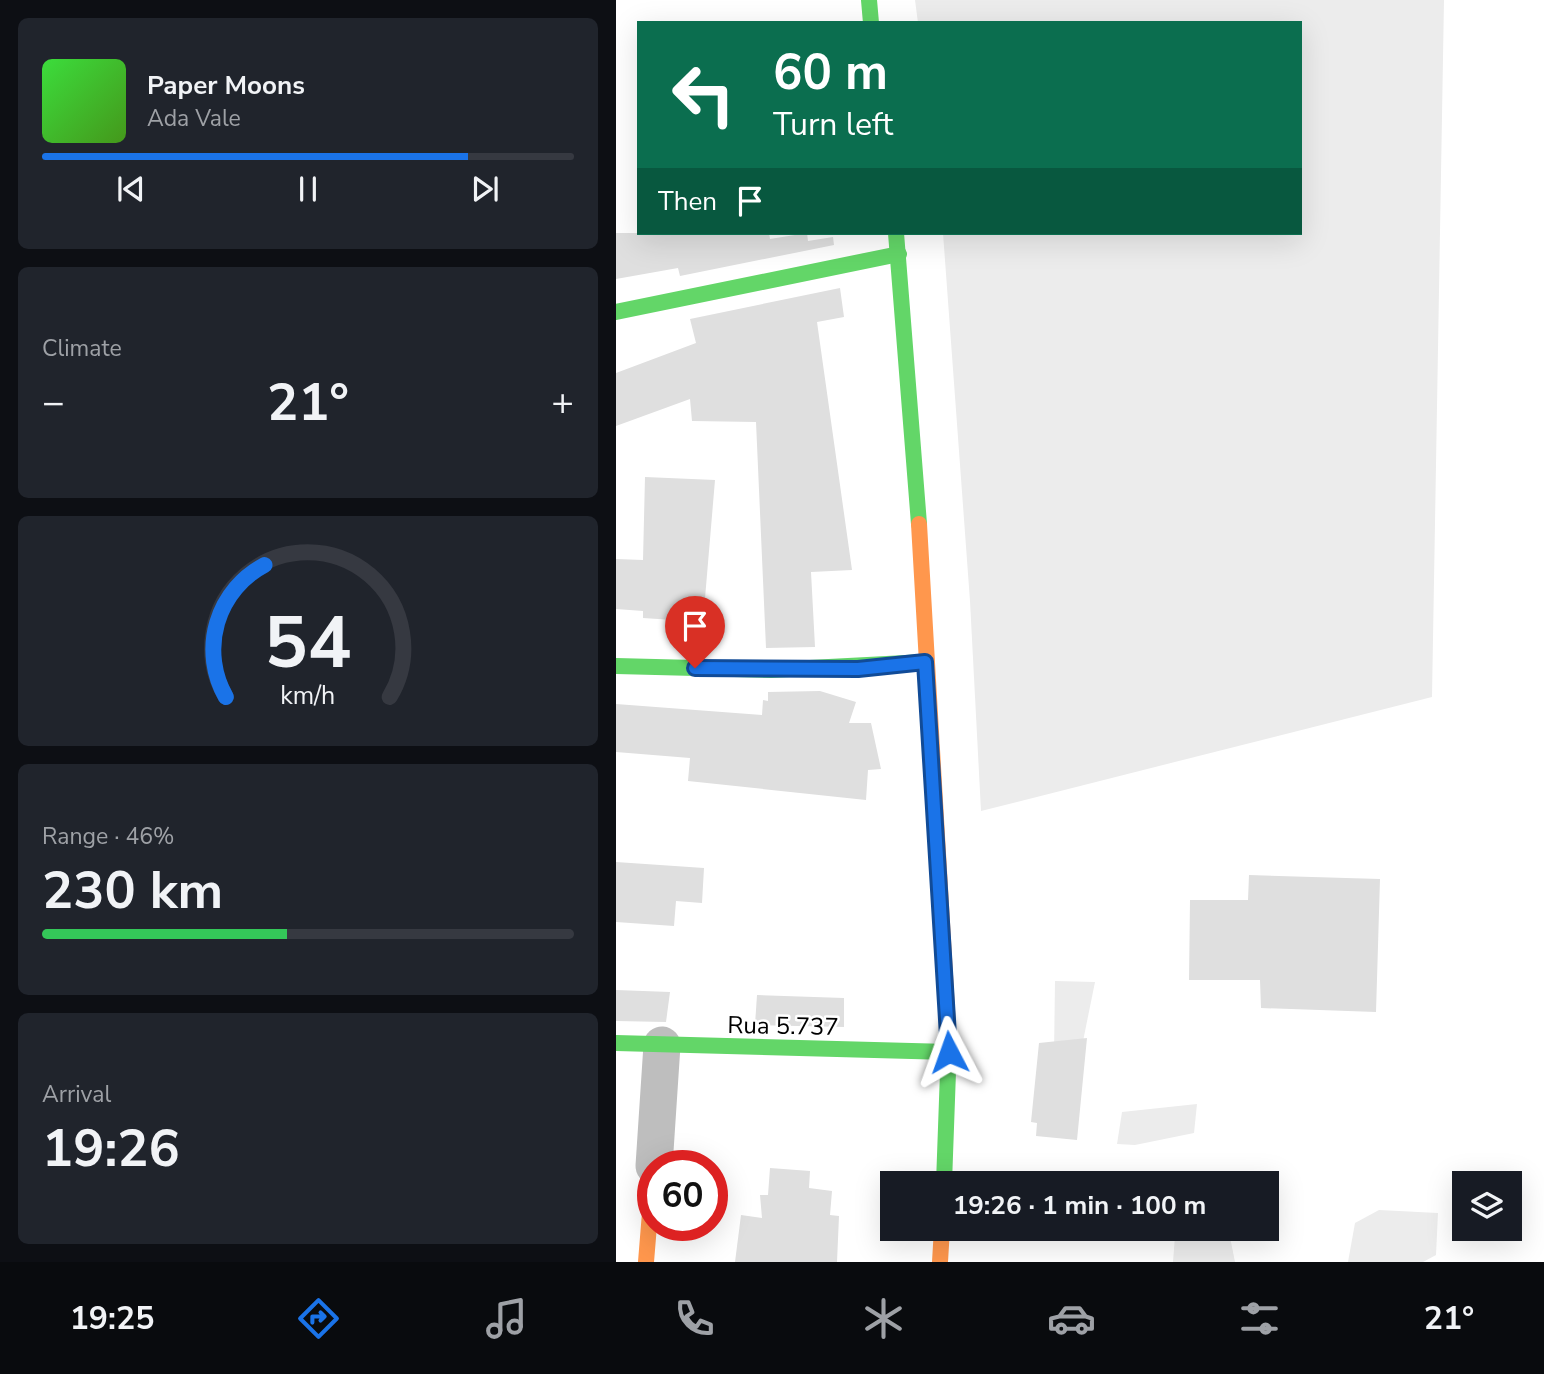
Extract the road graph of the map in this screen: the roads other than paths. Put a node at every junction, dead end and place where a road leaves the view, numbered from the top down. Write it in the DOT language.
graph roads {
  1 [pos="869,0"];
  2 [pos="871,21"];
  3 [pos="896,235"];
  4 [pos="899,254"];
  5 [pos="616,312"];
  6 [pos="925,662"];
  7 [pos="616,666"];
  8 [pos="616,1043"];
  9 [pos="662,1045"];
  10 [pos="949,1052"];
  11 [pos="654,1150"];
  12 [pos="944,1171"];
  13 [pos="648,1241"];
  14 [pos="941,1241"];
  15 [pos="646,1262"];
  16 [pos="940,1262"];
  1 -- 2 [label="street"];
  3 -- 4 [label="street"];
  4 -- 5 [label="street"];
  4 -- 6 [label="street"];
  6 -- 7 [label="street"];
  6 -- 10 [label="street"];
  8 -- 9 [label="street, Rua 5.737"];
  9 -- 10 [label="street, Rua 5.737"];
  9 -- 11 [label="street"];
  10 -- 12 [label="street"];
  13 -- 15 [label="street"];
  14 -- 16 [label="street"];
}
